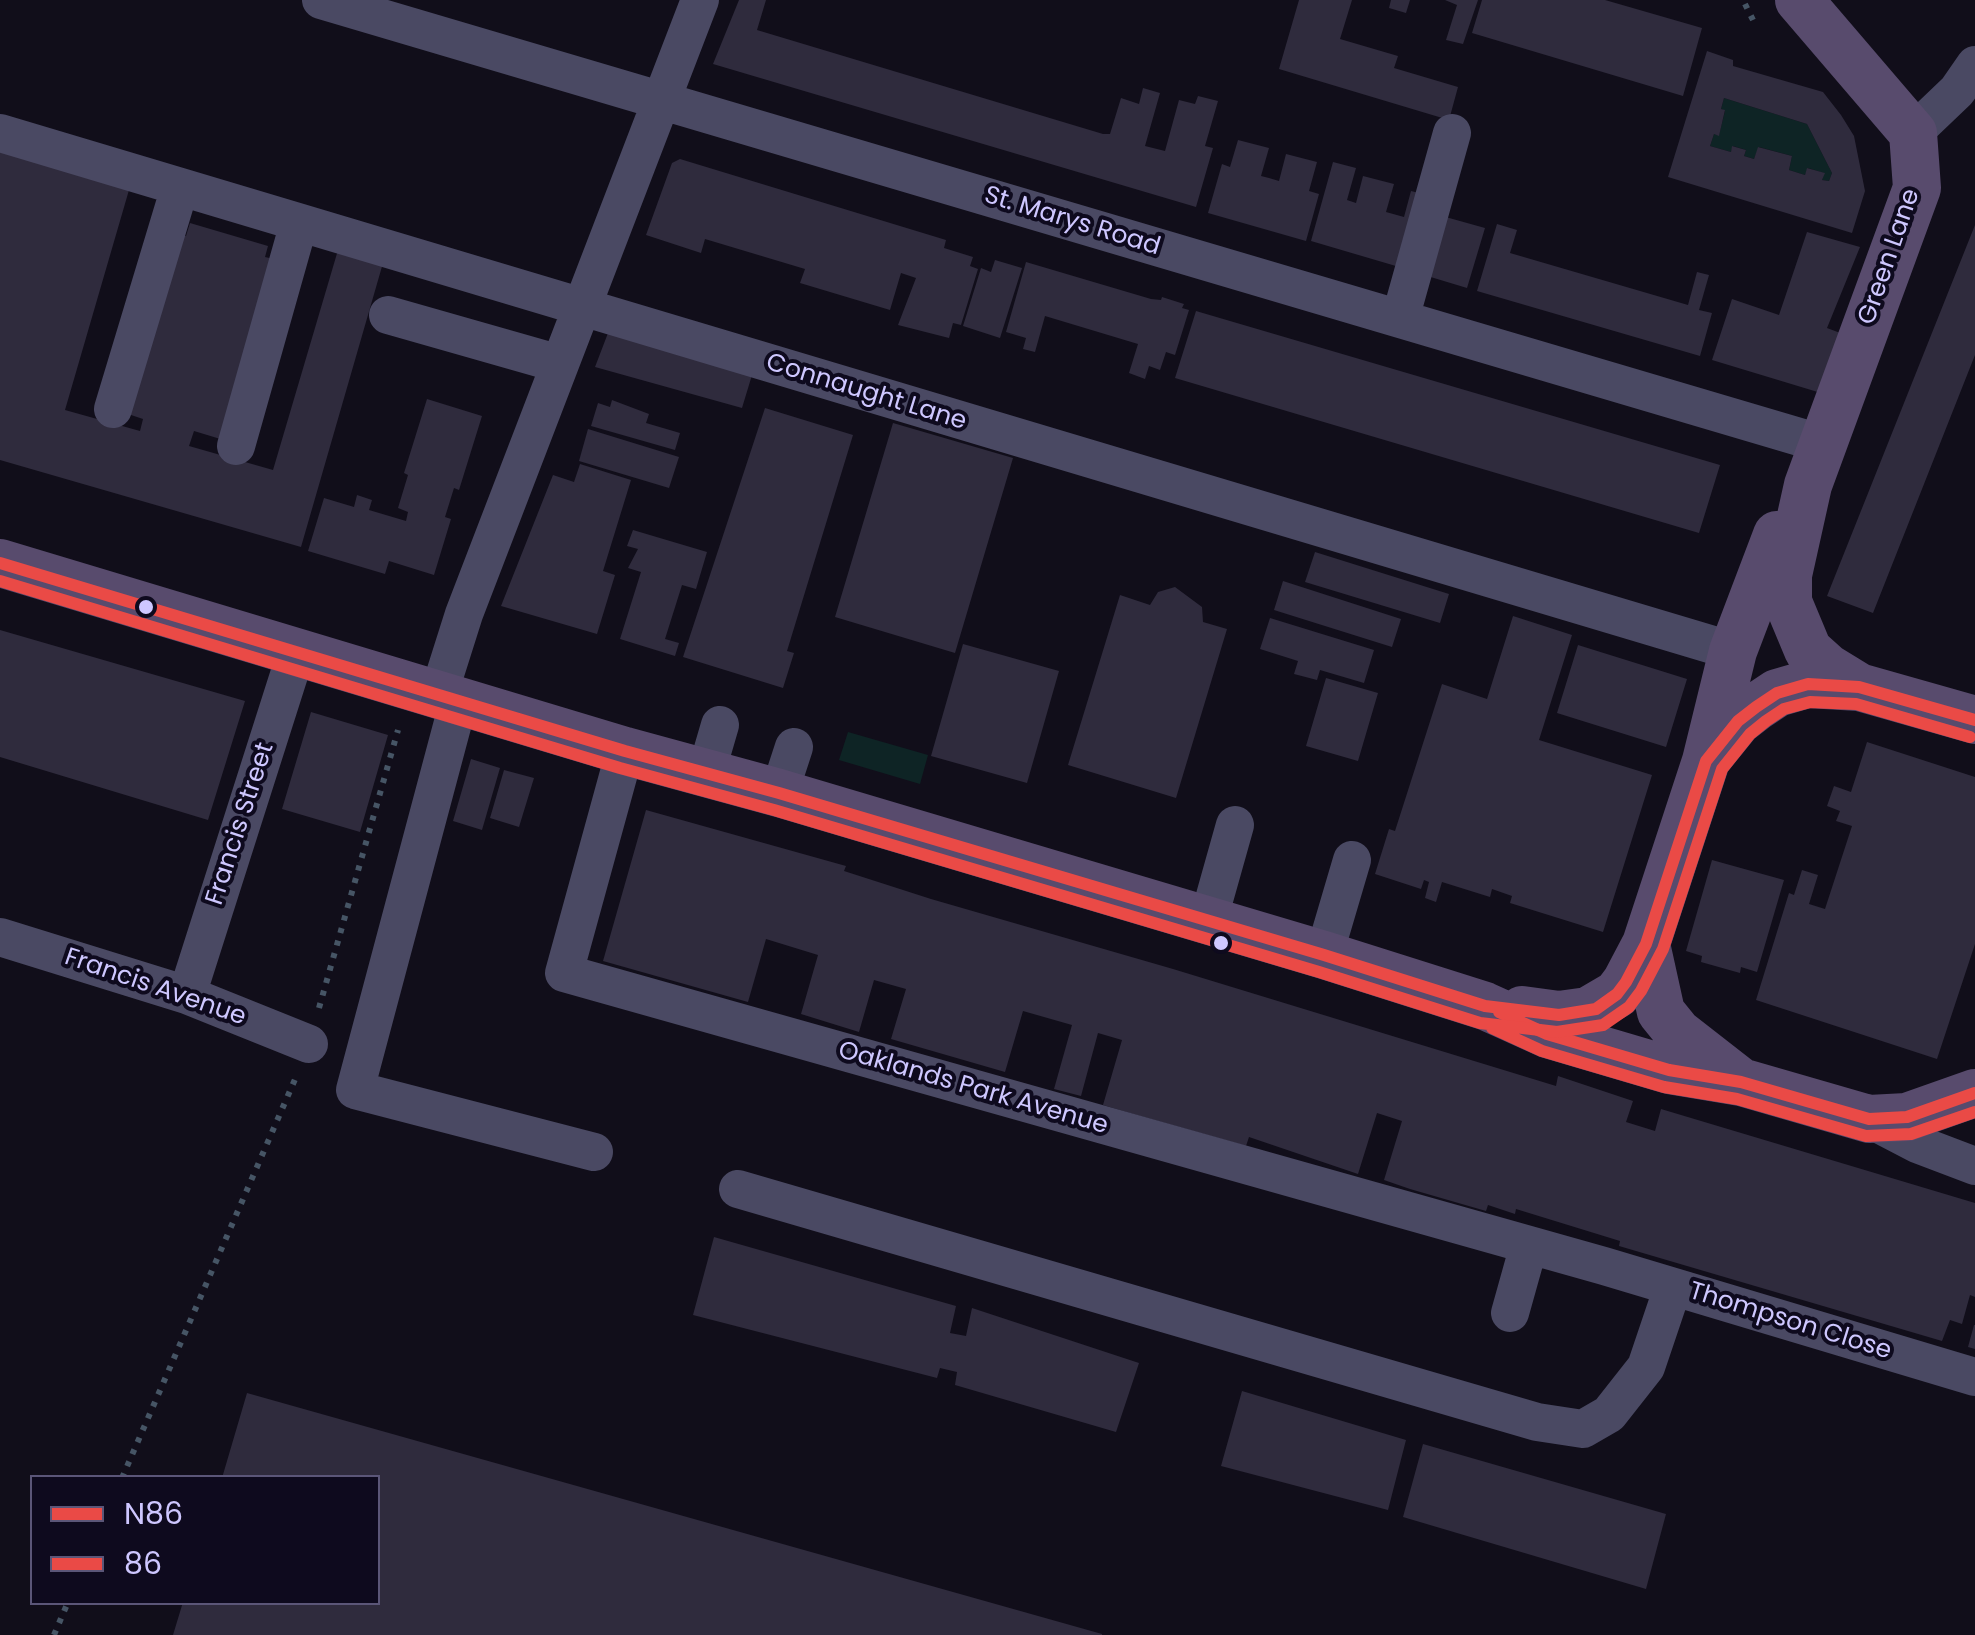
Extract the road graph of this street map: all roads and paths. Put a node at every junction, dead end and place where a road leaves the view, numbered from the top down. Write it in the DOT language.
graph roads {
  1 [pos="321,0"];
  2 [pos="700,0"];
  3 [pos="1799,0"];
  4 [pos="1745,4"];
  5 [pos="1754,20"];
  6 [pos="1975,65"];
  7 [pos="660,100"];
  8 [pos="1913,132"];
  9 [pos="0,133"];
  10 [pos="1452,133"];
  11 [pos="180,188"];
  12 [pos="299,224"];
  13 [pos="581,308"];
  14 [pos="388,315"];
  15 [pos="1400,319"];
  16 [pos="560,364"];
  17 [pos="113,409"];
  18 [pos="236,446"];
  19 [pos="1815,465"];
  20 [pos="0,563"];
  21 [pos="1733,651"];
  22 [pos="296,653"];
  23 [pos="1859,687"];
  24 [pos="449,696"];
  25 [pos="1975,720"];
  26 [pos="720,725"];
  27 [pos="398,730"];
  28 [pos="794,747"];
  29 [pos="625,751"];
  30 [pos="1706,760"];
  31 [pos="706,773"];
  32 [pos="779,793"];
  33 [pos="1235,826"];
  34 [pos="1352,860"];
  35 [pos="1208,921"];
  36 [pos="0,937"];
  37 [pos="1646,944"];
  38 [pos="1324,955"];
  39 [pos="186,995"];
  40 [pos="1485,1006"];
  41 [pos="309,1044"];
  42 [pos="1741,1082"];
  43 [pos="1975,1093"];
  44 [pos="1869,1119"];
  45 [pos="594,1152"];
  46 [pos="1975,1166"];
  47 [pos="738,1189"];
  48 [pos="1529,1245"];
  49 [pos="1601,1266"];
  50 [pos="1673,1287"];
  51 [pos="1510,1312"];
  52 [pos="1975,1377"];
  53 [pos="123,1475"];
  54 [pos="67,1605"];
  55 [pos="54,1635"];
  1 -- 7 [label="street, St. Marys Road"];
  2 -- 7 [label="street"];
  3 -- 8 [label="main road"];
  4 -- 5 [label="path"];
  6 -- 8 [label="street"];
  7 -- 13 [label="street"];
  7 -- 15 [label="street, St. Marys Road"];
  8 -- 19 [label="main road, Green Lane"];
  9 -- 11 [label="street, Connaught Lane"];
  10 -- 15 [label="street"];
  11 -- 12 [label="street, Connaught Lane"];
  11 -- 17 [label="street"];
  12 -- 13 [label="street, Connaught Lane"];
  12 -- 18 [label="street"];
  13 -- 16 [label="street"];
  13 -- 21 [label="street, Connaught Lane"];
  14 -- 16 [label="street"];
  15 -- 19 [label="street, St. Marys Road"];
  16 -- 24 [label="street"];
  19 -- 21 [label="main road, Green Lane"];
  19 -- 23 [label="main road, Green Lane"];
  20 -- 22 [label="main road"];
  21 -- 30 [label="main road, Green Lane"];
  22 -- 24 [label="main road"];
  22 -- 39 [label="street, Francis Street"];
  23 -- 25 [label="main road, Green Lane"];
  23 -- 30 [label="main road, Green Lane"];
  24 -- 29 [label="main road"];
  24 -- 45 [label="street"];
  26 -- 31 [label="street"];
  27 -- 41 [label="path"];
  28 -- 32 [label="street"];
  29 -- 31 [label="main road"];
  29 -- 48 [label="street, Oaklands Park Avenue"];
  30 -- 37 [label="main road, Green Lane"];
  31 -- 32 [label="main road"];
  32 -- 35 [label="main road"];
  33 -- 35 [label="street"];
  34 -- 38 [label="street"];
  35 -- 38 [label="main road"];
  36 -- 39 [label="street, Francis Avenue"];
  37 -- 40 [label="main road, Green Lane"];
  37 -- 42 [label="main road"];
  38 -- 40 [label="main road"];
  39 -- 41 [label="street, Francis Avenue"];
  40 -- 42 [label="main road"];
  41 -- 53 [label="path"];
  42 -- 44 [label="main road"];
  43 -- 44 [label="main road"];
  44 -- 46 [label="street"];
  47 -- 50 [label="street"];
  48 -- 49 [label="street, Oaklands Park Avenue"];
  48 -- 51 [label="street"];
  49 -- 50 [label="street, Thompson Close"];
  50 -- 52 [label="street, Thompson Close"];
  54 -- 55 [label="path"];
}
